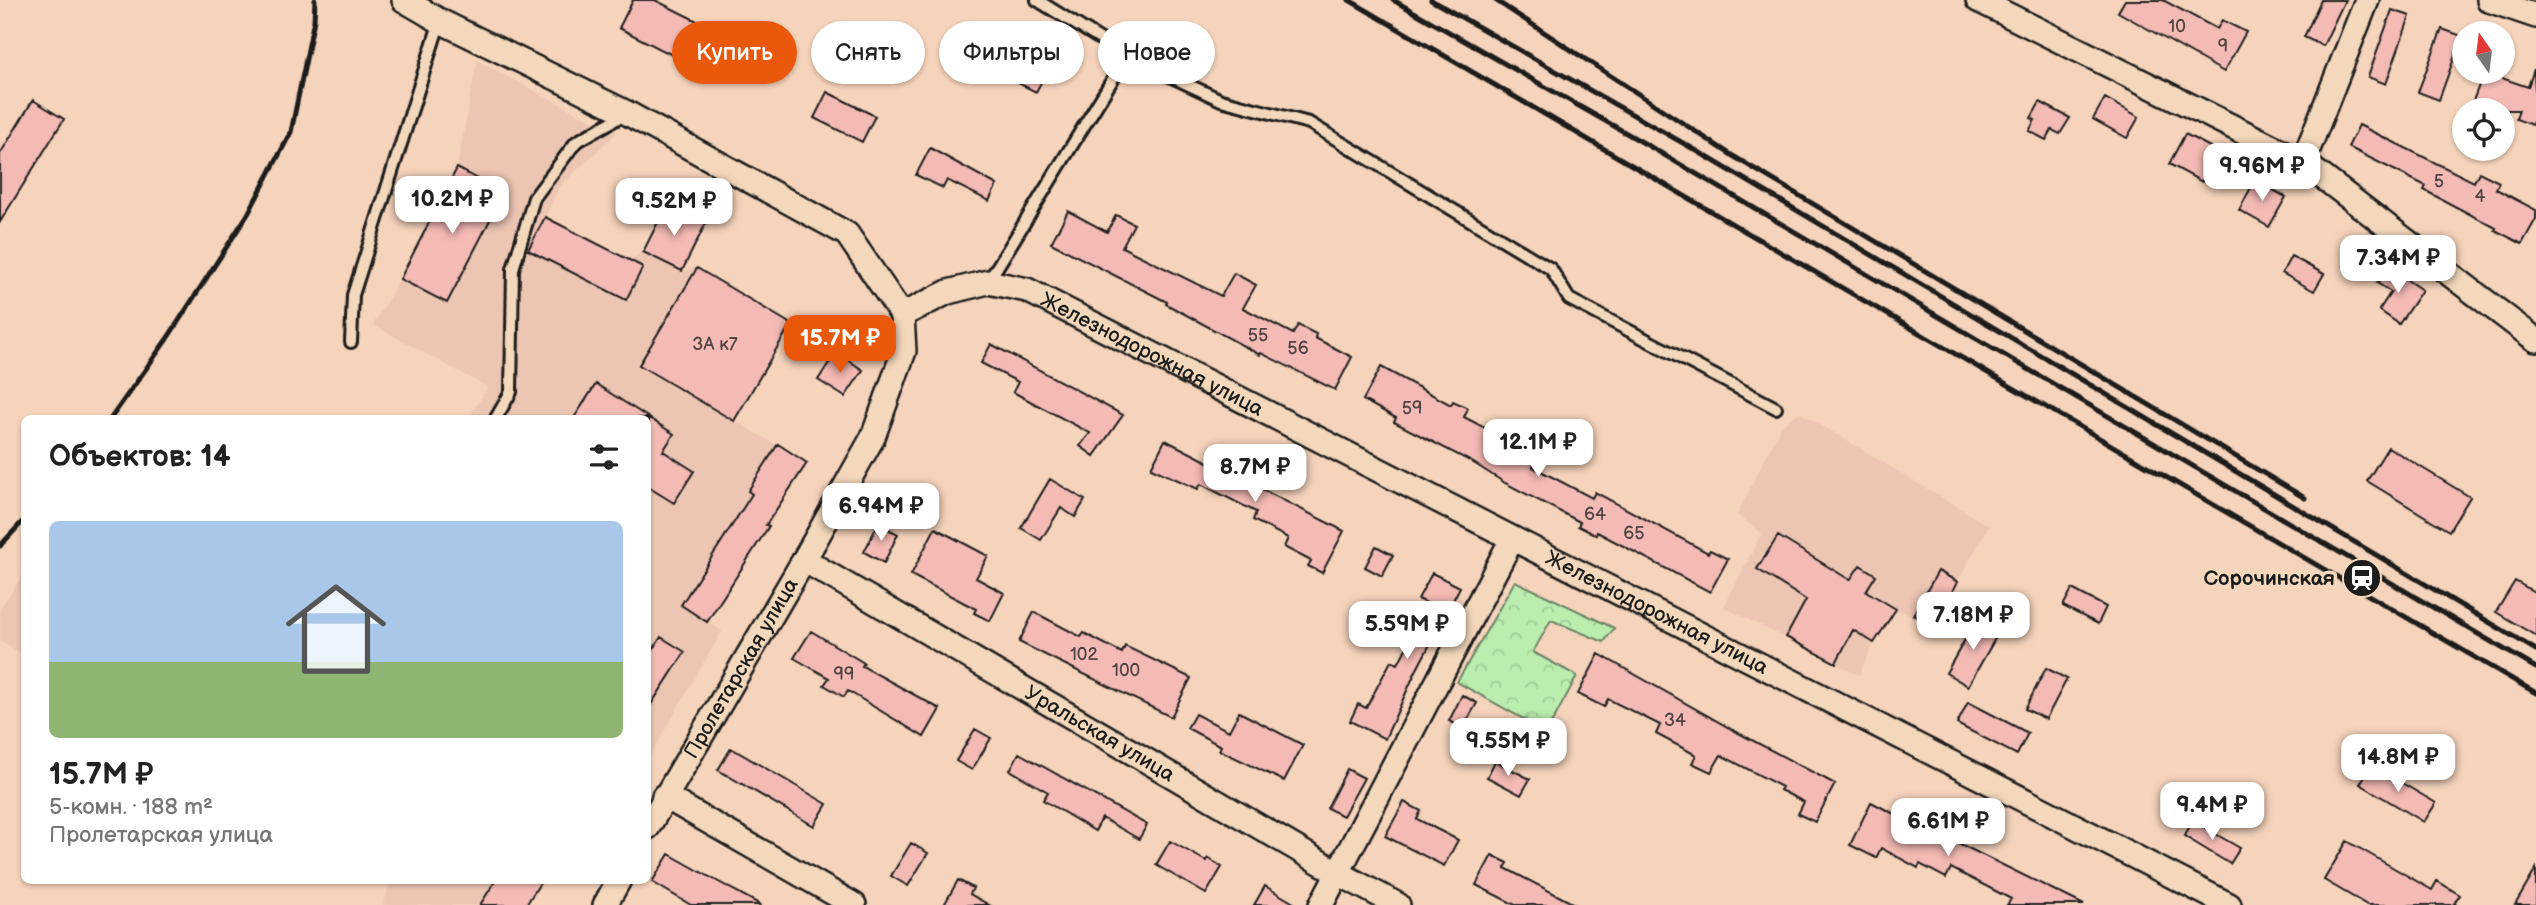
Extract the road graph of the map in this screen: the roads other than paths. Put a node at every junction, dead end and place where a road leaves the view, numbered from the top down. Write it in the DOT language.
graph roads {
  1 [pos="404,0"];
  2 [pos="1037,0"];
  3 [pos="1979,0"];
  4 [pos="2367,0"];
  5 [pos="2489,0"];
  6 [pos="2536,16"];
  7 [pos="440,22"];
  8 [pos="1098,37"];
  9 [pos="1109,84"];
  10 [pos="1188,84"];
  11 [pos="627,113"];
  12 [pos="2303,162"];
  13 [pos="988,282"];
  14 [pos="902,315"];
  15 [pos="2536,340"];
  16 [pos="351,342"];
  17 [pos="1776,408"];
  18 [pos="498,415"];
  19 [pos="1512,539"];
  20 [pos="804,560"];
  21 [pos="664,796"];
  22 [pos="651,821"];
  23 [pos="1340,874"];
  24 [pos="617,884"];
  25 [pos="605,905"];
  26 [pos="854,905"];
  27 [pos="1321,905"];
  28 [pos="1398,905"];
  29 [pos="2229,905"];
  1 -- 7 [label="street"];
  2 -- 8 [label="lane"];
  3 -- 12 [label="street"];
  4 -- 12 [label="street"];
  5 -- 6 [label="street"];
  7 -- 11 [label="street"];
  7 -- 16 [label="lane"];
  9 -- 13 [label="lane"];
  10 -- 17 [label="lane"];
  11 -- 14 [label="street"];
  11 -- 18 [label="lane"];
  12 -- 15 [label="street"];
  13 -- 14 [label="street, Железнодорожная улица"];
  13 -- 19 [label="street, Железнодорожная улица"];
  14 -- 20 [label="street, Пролетарская улица"];
  19 -- 23 [label="street"];
  19 -- 29 [label="street, Железнодорожная улица"];
  20 -- 21 [label="street, Пролетарская улица"];
  20 -- 23 [label="street, Уральская улица"];
  21 -- 22 [label="street, Пролетарская улица"];
  21 -- 26 [label="street"];
  23 -- 27 [label="street"];
  23 -- 28 [label="street, Уральская улица"];
  24 -- 25 [label="street"];
}
